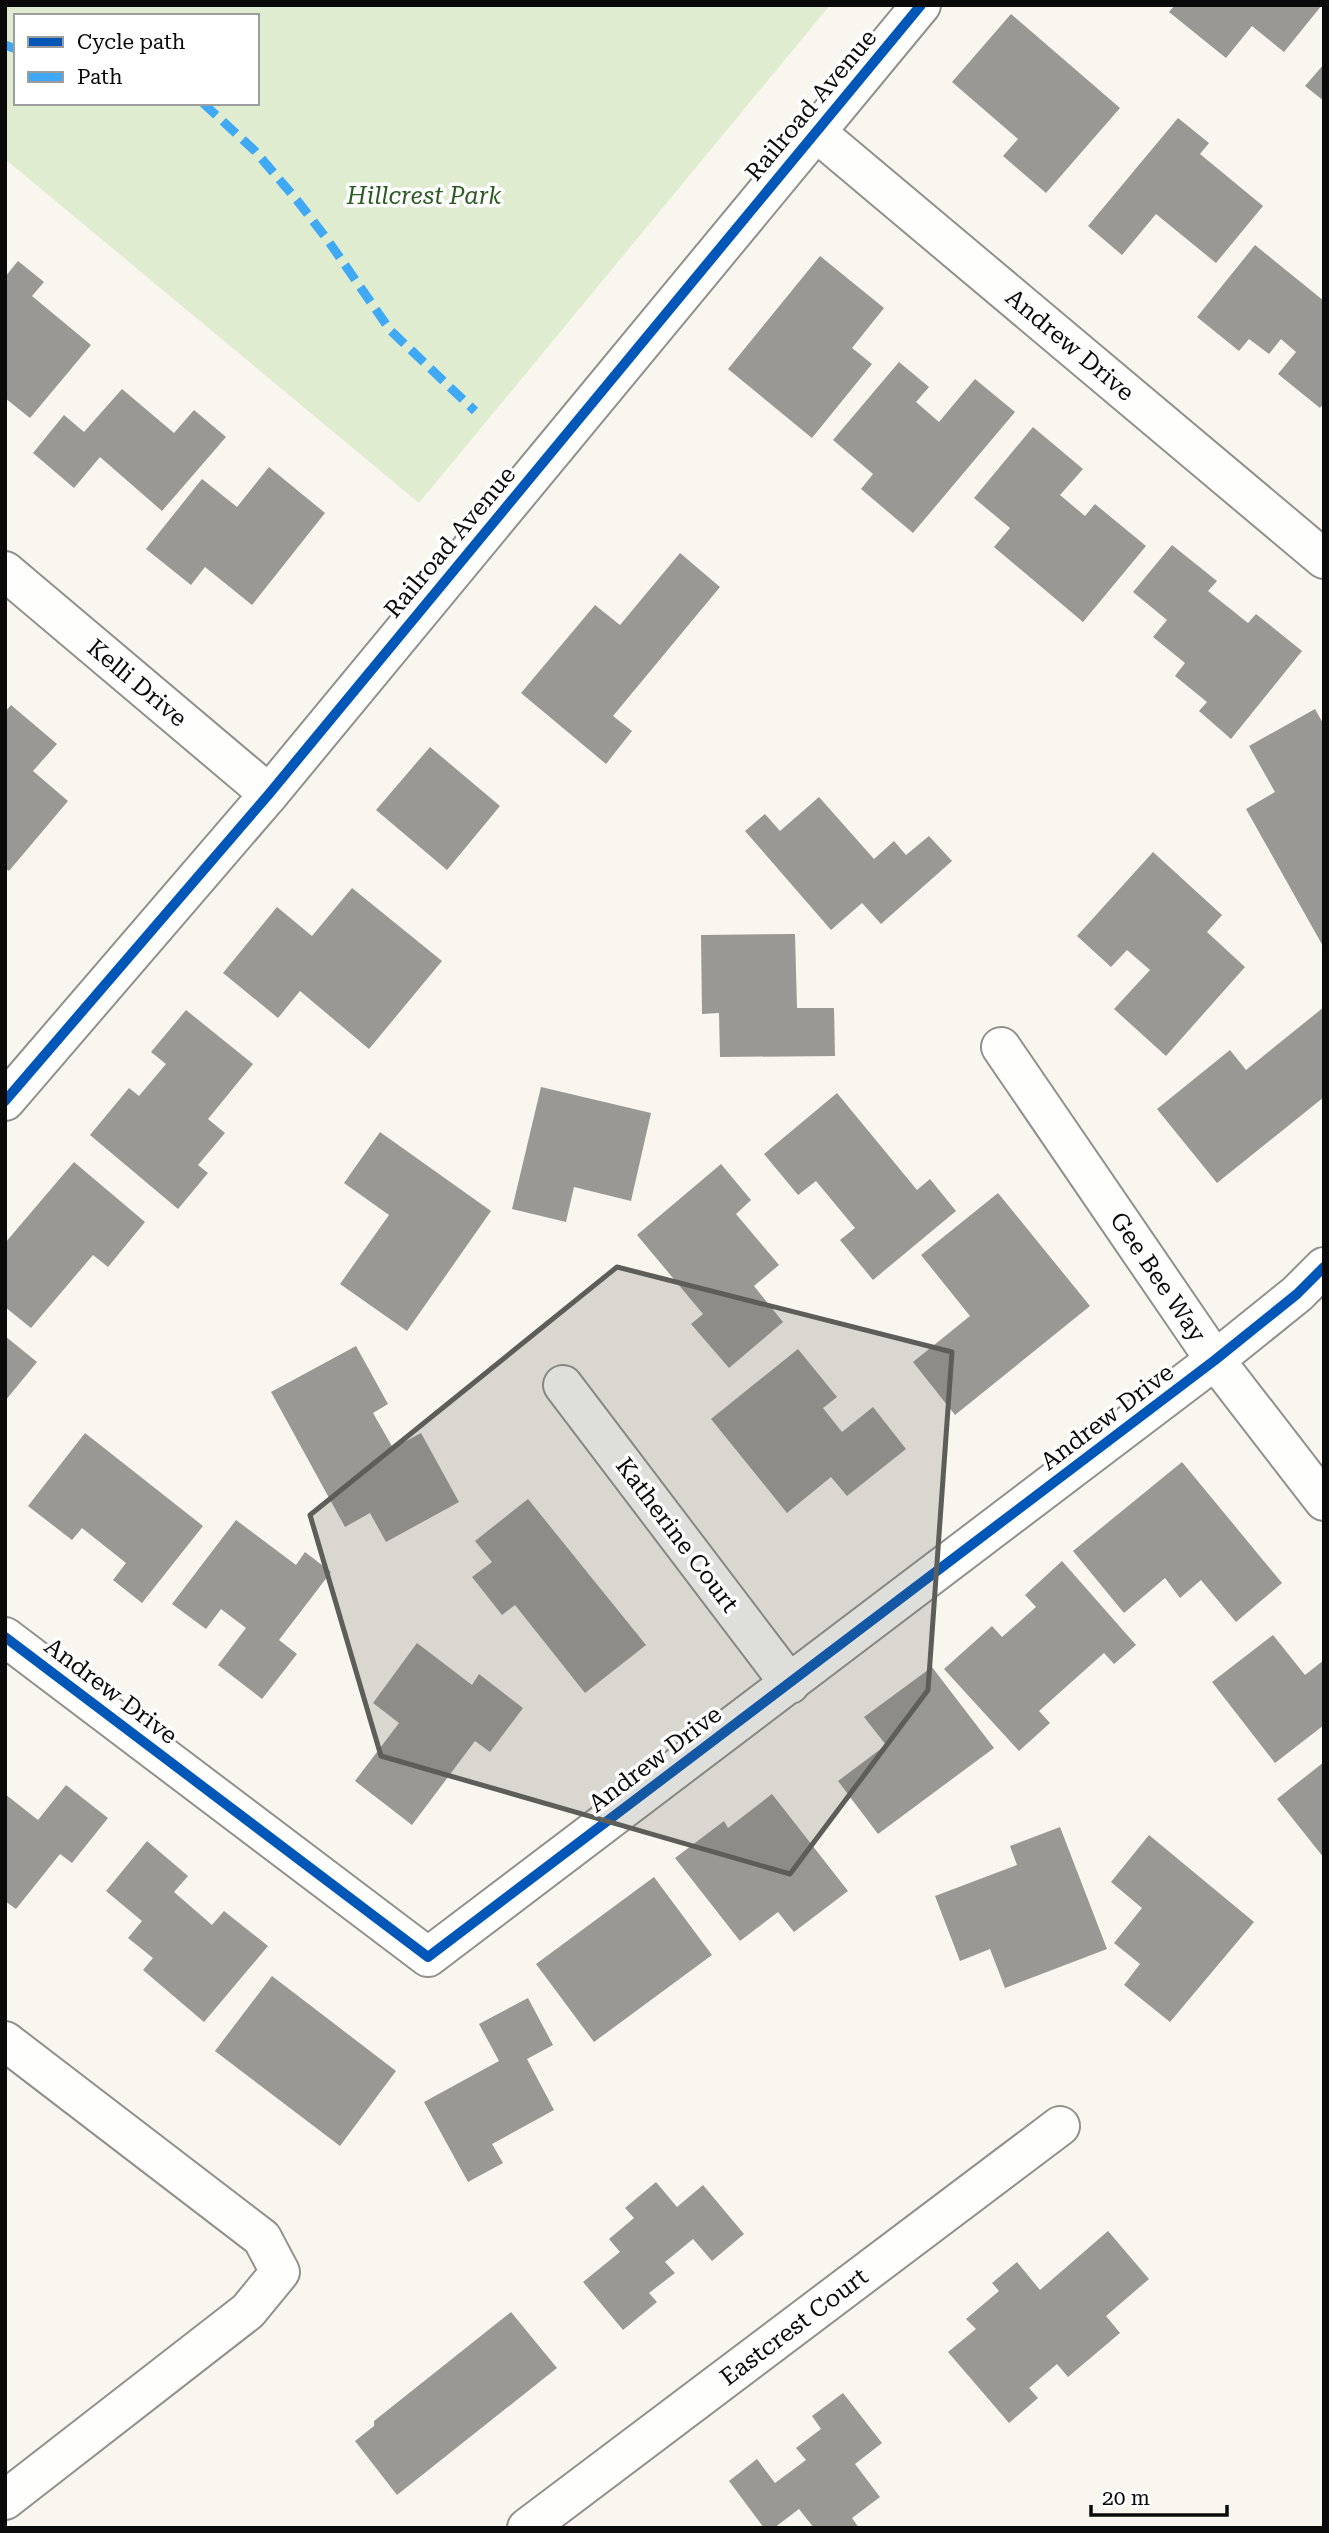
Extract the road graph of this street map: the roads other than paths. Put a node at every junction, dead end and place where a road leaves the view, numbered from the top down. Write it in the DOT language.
graph roads {
  1 [pos="921,5"];
  2 [pos="816,132"];
  3 [pos="1324,559"];
  4 [pos="5,571"];
  5 [pos="269,794"];
  6 [pos="1001,1047"];
  7 [pos="5,1101"];
  8 [pos="1324,1268"];
  9 [pos="1215,1360"];
  10 [pos="563,1385"];
  11 [pos="1324,1501"];
  12 [pos="5,1637"];
  13 [pos="790,1684"];
  14 [pos="5,2041"];
  15 [pos="1060,2126"];
  16 [pos="5,2500"];
  17 [pos="527,2528"];
  1 -- 2 [label="street, Railroad Avenue"];
  2 -- 3 [label="street, Andrew Drive"];
  2 -- 5 [label="street, Railroad Avenue"];
  4 -- 5 [label="street, Kelli Drive"];
  5 -- 7 [label="street, Railroad Avenue"];
  6 -- 9 [label="street, Gee Bee Way"];
  8 -- 9 [label="street, Andrew Drive"];
  9 -- 11 [label="street, Gee Bee Way"];
  9 -- 13 [label="street, Andrew Drive"];
  10 -- 13 [label="street, Katherine Court"];
  12 -- 13 [label="street, Andrew Drive"];
  14 -- 16 [label="street"];
  15 -- 17 [label="street, Eastcrest Court"];
}
